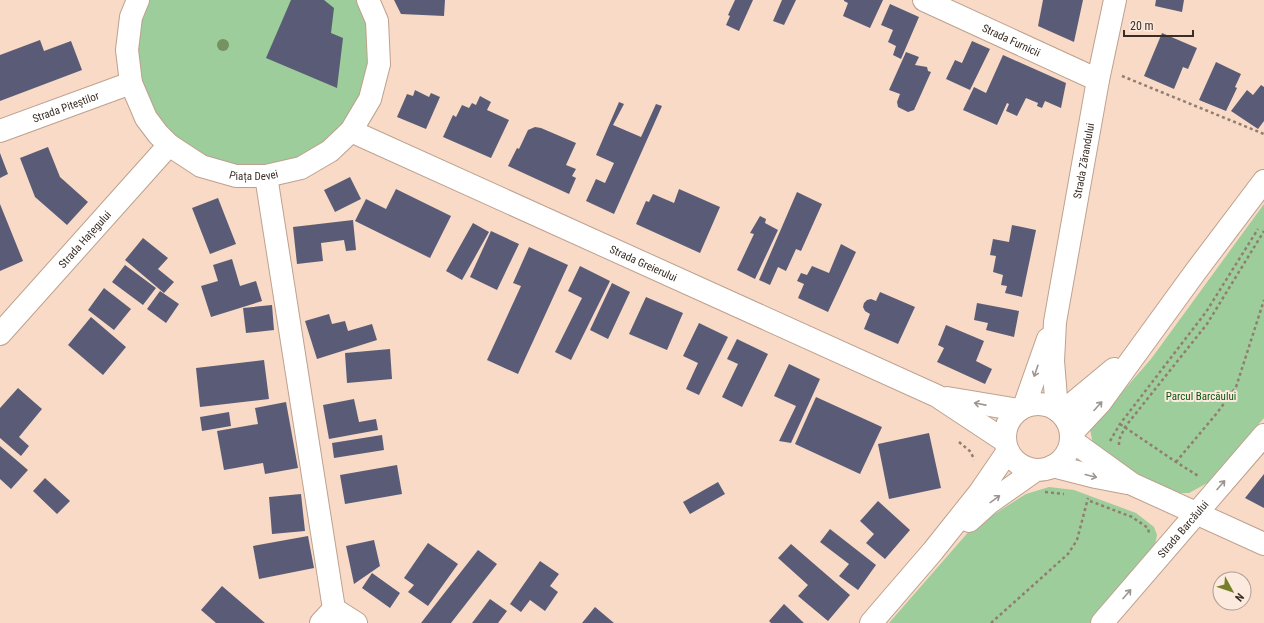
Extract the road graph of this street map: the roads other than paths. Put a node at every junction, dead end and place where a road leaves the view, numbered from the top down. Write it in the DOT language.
graph roads {
  1 [pos="138,0"];
  2 [pos="368,0"];
  3 [pos="924,0"];
  4 [pos="1115,0"];
  5 [pos="1100,74"];
  6 [pos="131,83"];
  7 [pos="351,131"];
  8 [pos="0,132"];
  9 [pos="169,145"];
  10 [pos="266,176"];
  11 [pos="1264,181"];
  12 [pos="1055,322"];
  13 [pos="0,334"];
  14 [pos="1141,347"];
  15 [pos="937,396"];
  16 [pos="1021,409"];
  17 [pos="1059,412"];
  18 [pos="1264,435"];
  19 [pos="1071,437"];
  20 [pos="1007,446"];
  21 [pos="1045,468"];
  22 [pos="1132,484"];
  23 [pos="1197,513"];
  24 [pos="1264,544"];
  25 [pos="933,551"];
  26 [pos="328,616"];
  27 [pos="356,623"];
  28 [pos="871,623"];
  29 [pos="1102,623"];
  1 -- 6 [label="street, Piața Devei"];
  2 -- 7 [label="street, Piața Devei"];
  3 -- 5 [label="street, Strada Furnicii"];
  4 -- 5 [label="street, Strada Zărandului"];
  5 -- 12 [label="street, Strada Zărandului"];
  6 -- 8 [label="street, Strada Piteștilor"];
  6 -- 9 [label="street, Piața Devei"];
  7 -- 10 [label="street, Piața Devei"];
  7 -- 15 [label="street, Strada Greierului"];
  9 -- 10 [label="street, Piața Devei"];
  9 -- 13 [label="street, Strada Hațegului"];
  10 -- 26 [label="street"];
  11 -- 14 [label="street"];
  12 -- 16 [label="street, Strada Zărandului, one-way"];
  12 -- 17 [label="street, Strada Zărandului"];
  14 -- 17 [label="street"];
  19 -- 14 [label="street, one-way"];
  16 -- 15 [label="street, Strada Greierului, one-way"];
  15 -- 20 [label="street, Strada Greierului"];
  16 -- 17 [label="street"];
  16 -- 20 [label="street"];
  17 -- 19 [label="street"];
  23 -- 18 [label="street, Strada Barcăului, one-way"];
  19 -- 21 [label="street"];
  19 -- 22 [label="street"];
  20 -- 21 [label="street"];
  20 -- 25 [label="street"];
  21 -- 22 [label="street, one-way"];
  25 -- 21 [label="street, one-way"];
  22 -- 23 [label="street"];
  23 -- 24 [label="street"];
  29 -- 23 [label="street, Strada Barcăului, one-way"];
  25 -- 28 [label="street"];
  26 -- 27 [label="street"];
}
